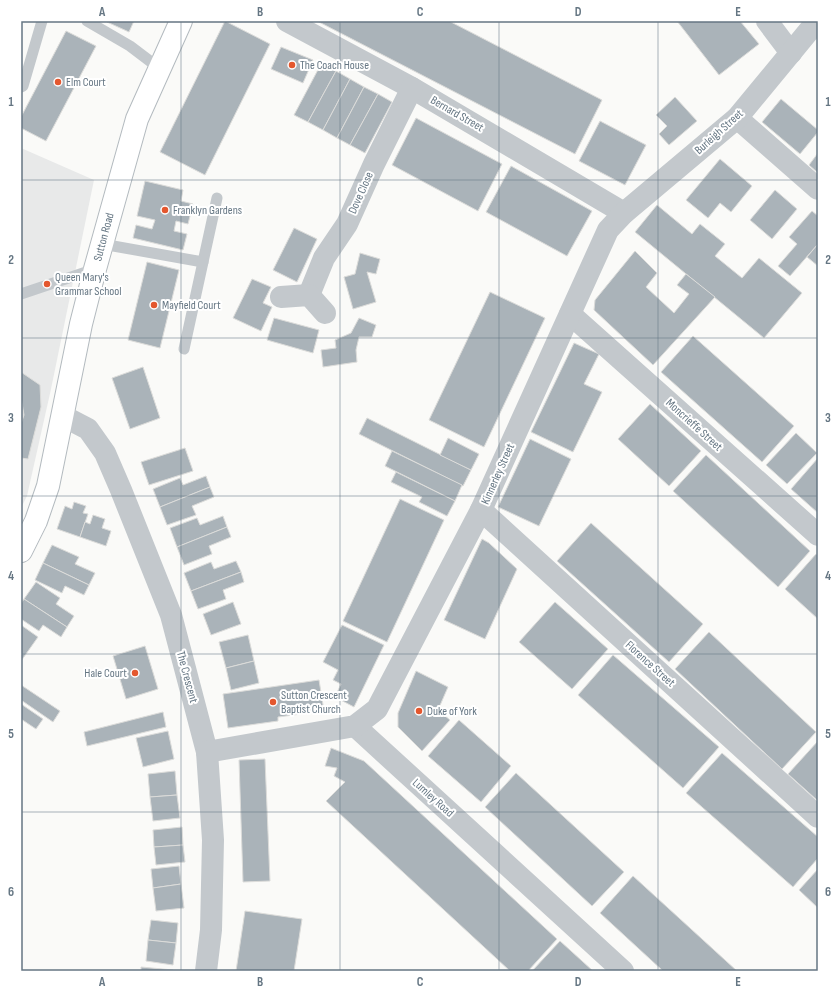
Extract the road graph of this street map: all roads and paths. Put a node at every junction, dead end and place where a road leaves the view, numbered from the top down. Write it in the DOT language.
graph roads {
  1 [pos="42,21"];
  2 [pos="87,21"];
  3 [pos="181,21"];
  4 [pos="287,21"];
  5 [pos="767,21"];
  6 [pos="817,21"];
  7 [pos="791,53"];
  8 [pos="159,68"];
  9 [pos="21,87"];
  10 [pos="412,88"];
  11 [pos="737,118"];
  12 [pos="818,189"];
  13 [pos="217,198"];
  14 [pos="624,212"];
  15 [pos="102,244"];
  16 [pos="203,262"];
  17 [pos="95,269"];
  18 [pos="21,294"];
  19 [pos="309,295"];
  20 [pos="281,297"];
  21 [pos="325,313"];
  22 [pos="570,314"];
  23 [pos="184,349"];
  24 [pos="62,416"];
  25 [pos="481,510"];
  26 [pos="818,535"];
  27 [pos="21,551"];
  28 [pos="355,726"];
  29 [pos="207,752"];
  30 [pos="818,817"];
  31 [pos="206,971"];
  32 [pos="623,971"];
  1 -- 9 [label="lane"];
  2 -- 8 [label="lane"];
  3 -- 8 [label="street, Sutton Road"];
  4 -- 10 [label="street, Bernard Street"];
  5 -- 7 [label="street"];
  6 -- 7 [label="street, Burleigh Street"];
  7 -- 11 [label="street, Burleigh Street"];
  8 -- 15 [label="street, Sutton Road"];
  10 -- 14 [label="street, Bernard Street"];
  10 -- 19 [label="street, Dove Close"];
  11 -- 12 [label="street"];
  11 -- 14 [label="street, Burleigh Street"];
  13 -- 16 [label="lane"];
  14 -- 22 [label="street, Kinnerley Street"];
  15 -- 16 [label="lane"];
  15 -- 17 [label="street, Sutton Road"];
  16 -- 23 [label="lane"];
  17 -- 18 [label="lane"];
  17 -- 24 [label="street, Sutton Road"];
  19 -- 20 [label="street"];
  19 -- 21 [label="street"];
  22 -- 25 [label="street, Kinnerley Street"];
  22 -- 26 [label="street, Moncrieffe Street"];
  24 -- 27 [label="street, Sutton Road"];
  24 -- 29 [label="street, The Crescent"];
  25 -- 28 [label="street, Kinnerley Street"];
  25 -- 30 [label="street, Florence Street"];
  28 -- 29 [label="street"];
  28 -- 32 [label="street, Lumley Road"];
  29 -- 31 [label="street, The Crescent"];
}
